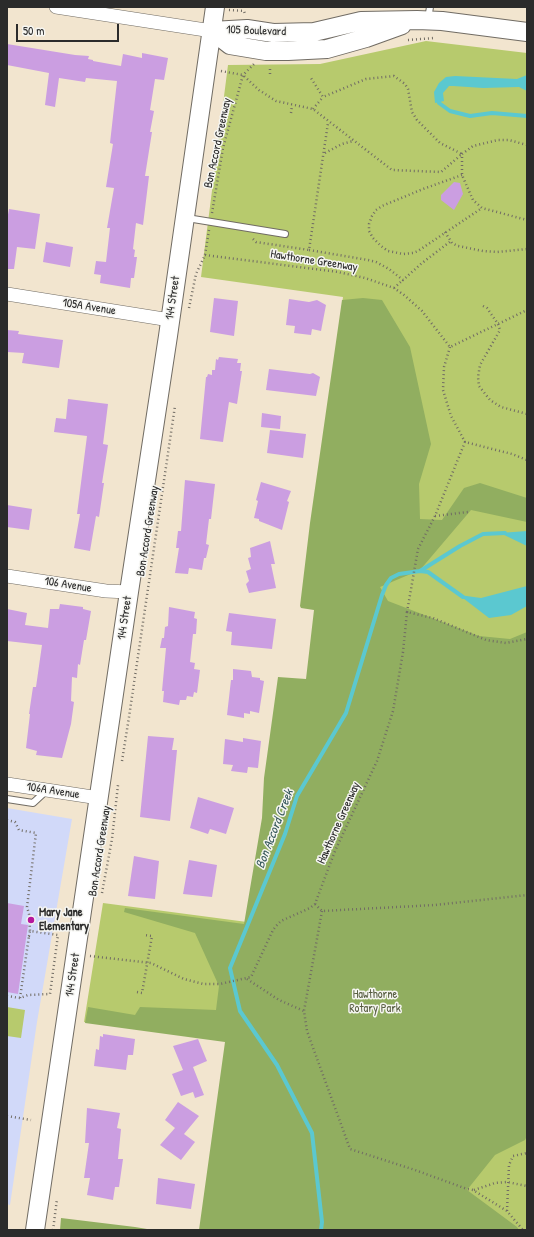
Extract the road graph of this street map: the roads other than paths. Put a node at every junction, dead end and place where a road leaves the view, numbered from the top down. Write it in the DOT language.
graph roads {
  1 [pos="56,7"];
  2 [pos="215,7"];
  3 [pos="425,16"];
  4 [pos="212,31"];
  5 [pos="527,32"];
  6 [pos="185,218"];
  7 [pos="285,234"];
  8 [pos="7,294"];
  9 [pos="170,320"];
  10 [pos="7,576"];
  11 [pos="129,592"];
  12 [pos="7,784"];
  13 [pos="47,790"];
  14 [pos="99,798"];
  15 [pos="7,799"];
  16 [pos="35,1230"];
  1 -- 4 [label="street"];
  2 -- 4 [label="main road, 144 Street"];
  3 -- 4 [label="main road, 105 Boulevard"];
  3 -- 5 [label="main road, 105 Boulevard"];
  4 -- 6 [label="main road, 144 Street"];
  6 -- 7 [label="lane"];
  6 -- 9 [label="main road, 144 Street"];
  8 -- 9 [label="street, 105A Avenue"];
  9 -- 11 [label="main road, 144 Street"];
  10 -- 11 [label="street, 106 Avenue"];
  11 -- 14 [label="main road, 144 Street"];
  12 -- 13 [label="street, 106A Avenue"];
  13 -- 14 [label="street, 106A Avenue"];
  13 -- 15 [label="lane"];
  14 -- 16 [label="main road, 144 Street"];
}
